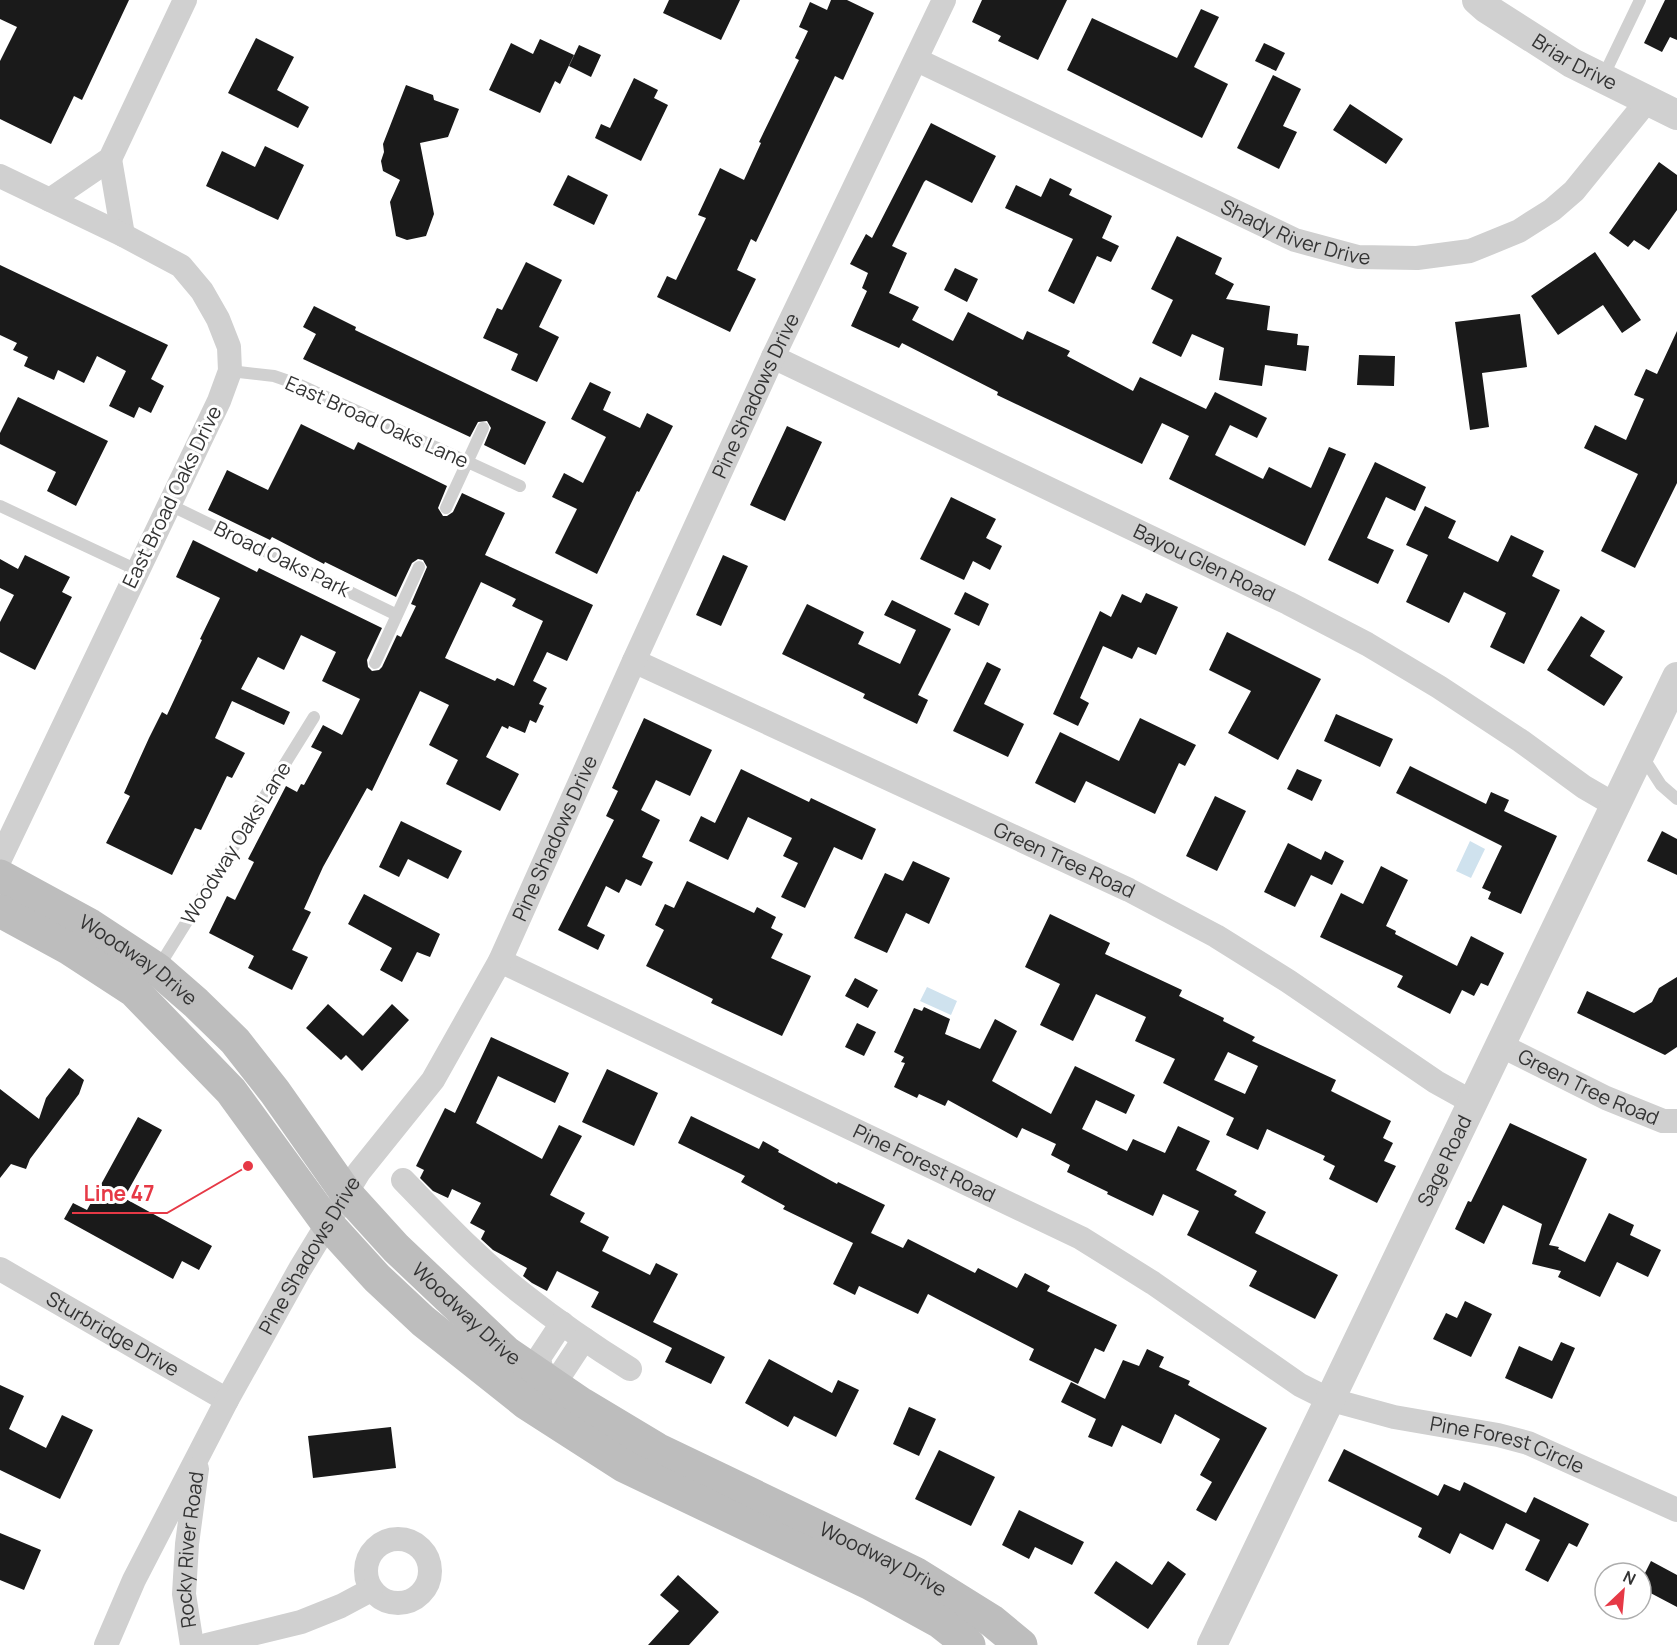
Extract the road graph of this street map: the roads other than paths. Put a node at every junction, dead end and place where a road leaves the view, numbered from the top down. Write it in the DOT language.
graph roads {
  1 [pos="185,0"];
  2 [pos="944,0"];
  3 [pos="1477,0"];
  4 [pos="1640,0"];
  5 [pos="916,60"];
  6 [pos="1602,78"];
  7 [pos="1647,101"];
  8 [pos="1677,115"];
  9 [pos="110,159"];
  10 [pos="0,176"];
  11 [pos="50,200"];
  12 [pos="123,235"];
  13 [pos="773,357"];
  14 [pos="230,371"];
  15 [pos="483,428"];
  16 [pos="467,462"];
  17 [pos="520,486"];
  18 [pos="168,504"];
  19 [pos="0,506"];
  20 [pos="446,508"];
  21 [pos="419,567"];
  22 [pos="137,570"];
  23 [pos="397,615"];
  24 [pos="634,661"];
  25 [pos="375,663"];
  26 [pos="1677,677"];
  27 [pos="314,717"];
  28 [pos="1641,753"];
  29 [pos="1677,799"];
  30 [pos="1615,805"];
  31 [pos="0,859"];
  32 [pos="0,876"];
  33 [pos="0,911"];
  34 [pos="500,961"];
  35 [pos="157,969"];
  36 [pos="1500,1045"];
  37 [pos="1472,1102"];
  38 [pos="1677,1121"];
  39 [pos="256,1125"];
  40 [pos="403,1180"];
  41 [pos="346,1193"];
  42 [pos="327,1223"];
  43 [pos="0,1269"];
  44 [pos="562,1323"];
  45 [pos="584,1339"];
  46 [pos="630,1369"];
  47 [pos="535,1391"];
  48 [pos="1328,1399"];
  49 [pos="227,1400"];
  50 [pos="199,1455"];
  51 [pos="1677,1510"];
  52 [pos="371,1590"];
  53 [pos="947,1609"];
  54 [pos="106,1645"];
  55 [pos="192,1645"];
  56 [pos="207,1645"];
  57 [pos="969,1645"];
  58 [pos="1021,1645"];
  59 [pos="1212,1645"];
  1 -- 9 [label="street"];
  2 -- 5 [label="street, Pine Shadows Drive"];
  3 -- 6 [label="street, Briar Drive"];
  4 -- 6 [label="lane"];
  5 -- 7 [label="street, Shady River Drive"];
  5 -- 13 [label="street, Pine Shadows Drive"];
  6 -- 7 [label="street, Briar Drive"];
  7 -- 8 [label="street, Briar Drive"];
  9 -- 11 [label="street"];
  9 -- 12 [label="street"];
  10 -- 11 [label="street, East Broad Oaks Drive"];
  11 -- 12 [label="street, East Broad Oaks Drive"];
  12 -- 14 [label="street, East Broad Oaks Drive"];
  13 -- 24 [label="street, Pine Shadows Drive"];
  13 -- 30 [label="street, Bayou Glen Road"];
  14 -- 16 [label="lane, East Broad Oaks Lane"];
  14 -- 18 [label="street, East Broad Oaks Drive"];
  15 -- 16 [label="lane"];
  16 -- 17 [label="lane, East Broad Oaks Lane"];
  16 -- 20 [label="lane"];
  18 -- 22 [label="street, East Broad Oaks Drive"];
  18 -- 23 [label="lane, Broad Oaks Park"];
  19 -- 22 [label="lane"];
  21 -- 23 [label="lane"];
  22 -- 31 [label="street, East Broad Oaks Drive"];
  23 -- 25 [label="lane"];
  24 -- 34 [label="street, Pine Shadows Drive"];
  24 -- 37 [label="street, Green Tree Road"];
  26 -- 28 [label="street, Sage Road"];
  27 -- 35 [label="lane, Woodway Oaks Lane"];
  28 -- 29 [label="lane"];
  28 -- 30 [label="street, Sage Road"];
  30 -- 36 [label="street, Sage Road"];
  32 -- 35 [label="main road, Woodway Drive"];
  33 -- 39 [label="main road, Woodway Drive"];
  34 -- 41 [label="street, Pine Shadows Drive"];
  34 -- 48 [label="street, Pine Forest Road"];
  35 -- 41 [label="main road, Woodway Drive"];
  36 -- 37 [label="street, Sage Road"];
  36 -- 38 [label="street, Green Tree Road"];
  37 -- 48 [label="street, Sage Road"];
  39 -- 41 [label="main road"];
  39 -- 42 [label="main road, Woodway Drive"];
  40 -- 44 [label="street"];
  41 -- 42 [label="street, Pine Shadows Drive"];
  41 -- 47 [label="main road, Woodway Drive"];
  42 -- 47 [label="main road, Woodway Drive"];
  42 -- 49 [label="street, Pine Shadows Drive"];
  43 -- 49 [label="street, Sturbridge Drive"];
  44 -- 45 [label="street"];
  44 -- 47 [label="street"];
  45 -- 46 [label="street"];
  45 -- 47 [label="street"];
  47 -- 53 [label="main road, Woodway Drive"];
  48 -- 51 [label="street, Pine Forest Circle"];
  48 -- 59 [label="street, Sage Road"];
  49 -- 50 [label="street, Pine Shadows Drive"];
  50 -- 54 [label="street, Pine Shadows Drive"];
  50 -- 55 [label="street, Rocky River Road"];
  52 -- 56 [label="street"];
  53 -- 57 [label="main road, Woodway Drive"];
  53 -- 58 [label="main road, Woodway Drive"];
}
